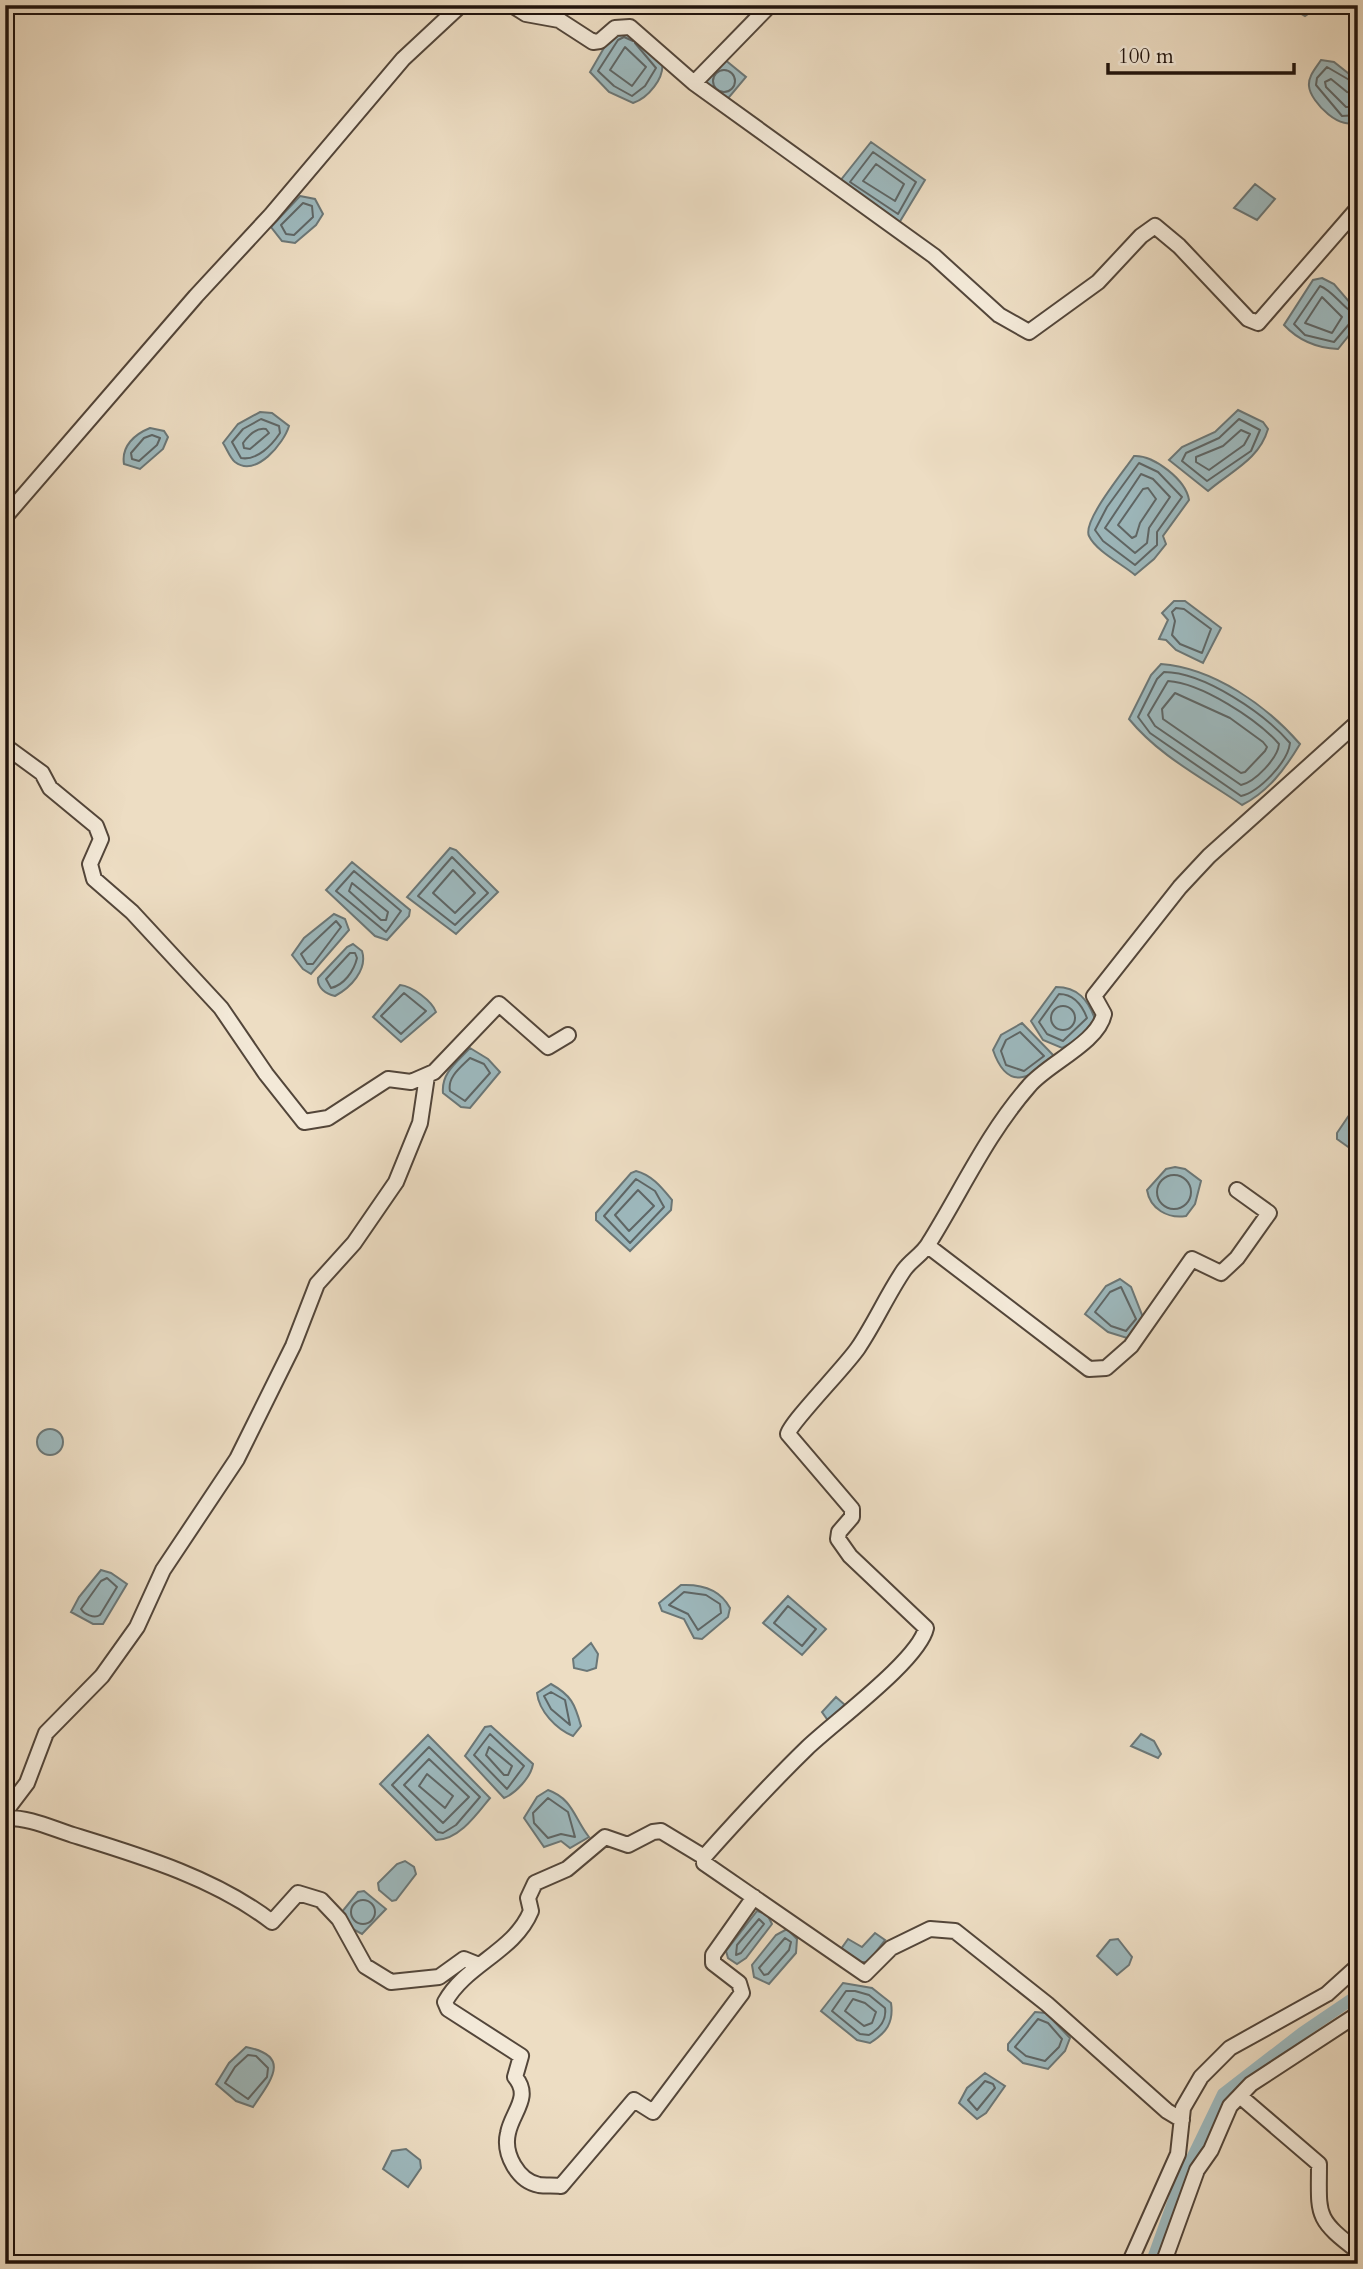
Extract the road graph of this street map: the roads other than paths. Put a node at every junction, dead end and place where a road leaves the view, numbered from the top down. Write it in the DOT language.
graph roads {
  1 [pos="11,5"];
  2 [pos="461,5"];
  3 [pos="512,5"];
  4 [pos="770,5"];
  5 [pos="5,13"];
  6 [pos="694,83"];
  7 [pos="1358,208"];
  8 [pos="5,517"];
  9 [pos="1358,722"];
  10 [pos="5,746"];
  11 [pos="568,1035"];
  12 [pos="427,1076"];
  13 [pos="1237,1190"];
  14 [pos="928,1246"];
  15 [pos="5,1812"];
  16 [pos="5,1818"];
  17 [pos="704,1857"];
  18 [pos="754,1898"];
  19 [pos="479,1965"];
  20 [pos="1358,1966"];
  21 [pos="1358,2014"];
  22 [pos="1241,2097"];
  23 [pos="1182,2120"];
  24 [pos="1358,2251"];
  25 [pos="1129,2264"];
  26 [pos="1163,2264"];
  1 -- 5 [label="street"];
  2 -- 8 [label="street"];
  3 -- 6 [label="street"];
  4 -- 6 [label="street"];
  6 -- 7 [label="street"];
  9 -- 14 [label="street"];
  10 -- 12 [label="street"];
  11 -- 12 [label="street"];
  12 -- 15 [label="street"];
  13 -- 14 [label="street"];
  14 -- 17 [label="street"];
  16 -- 19 [label="street"];
  17 -- 18 [label="street"];
  17 -- 19 [label="street"];
  18 -- 19 [label="street"];
  18 -- 23 [label="street"];
  20 -- 23 [label="street"];
  21 -- 22 [label="street"];
  22 -- 24 [label="street"];
  22 -- 26 [label="street"];
  23 -- 25 [label="street"];
}
